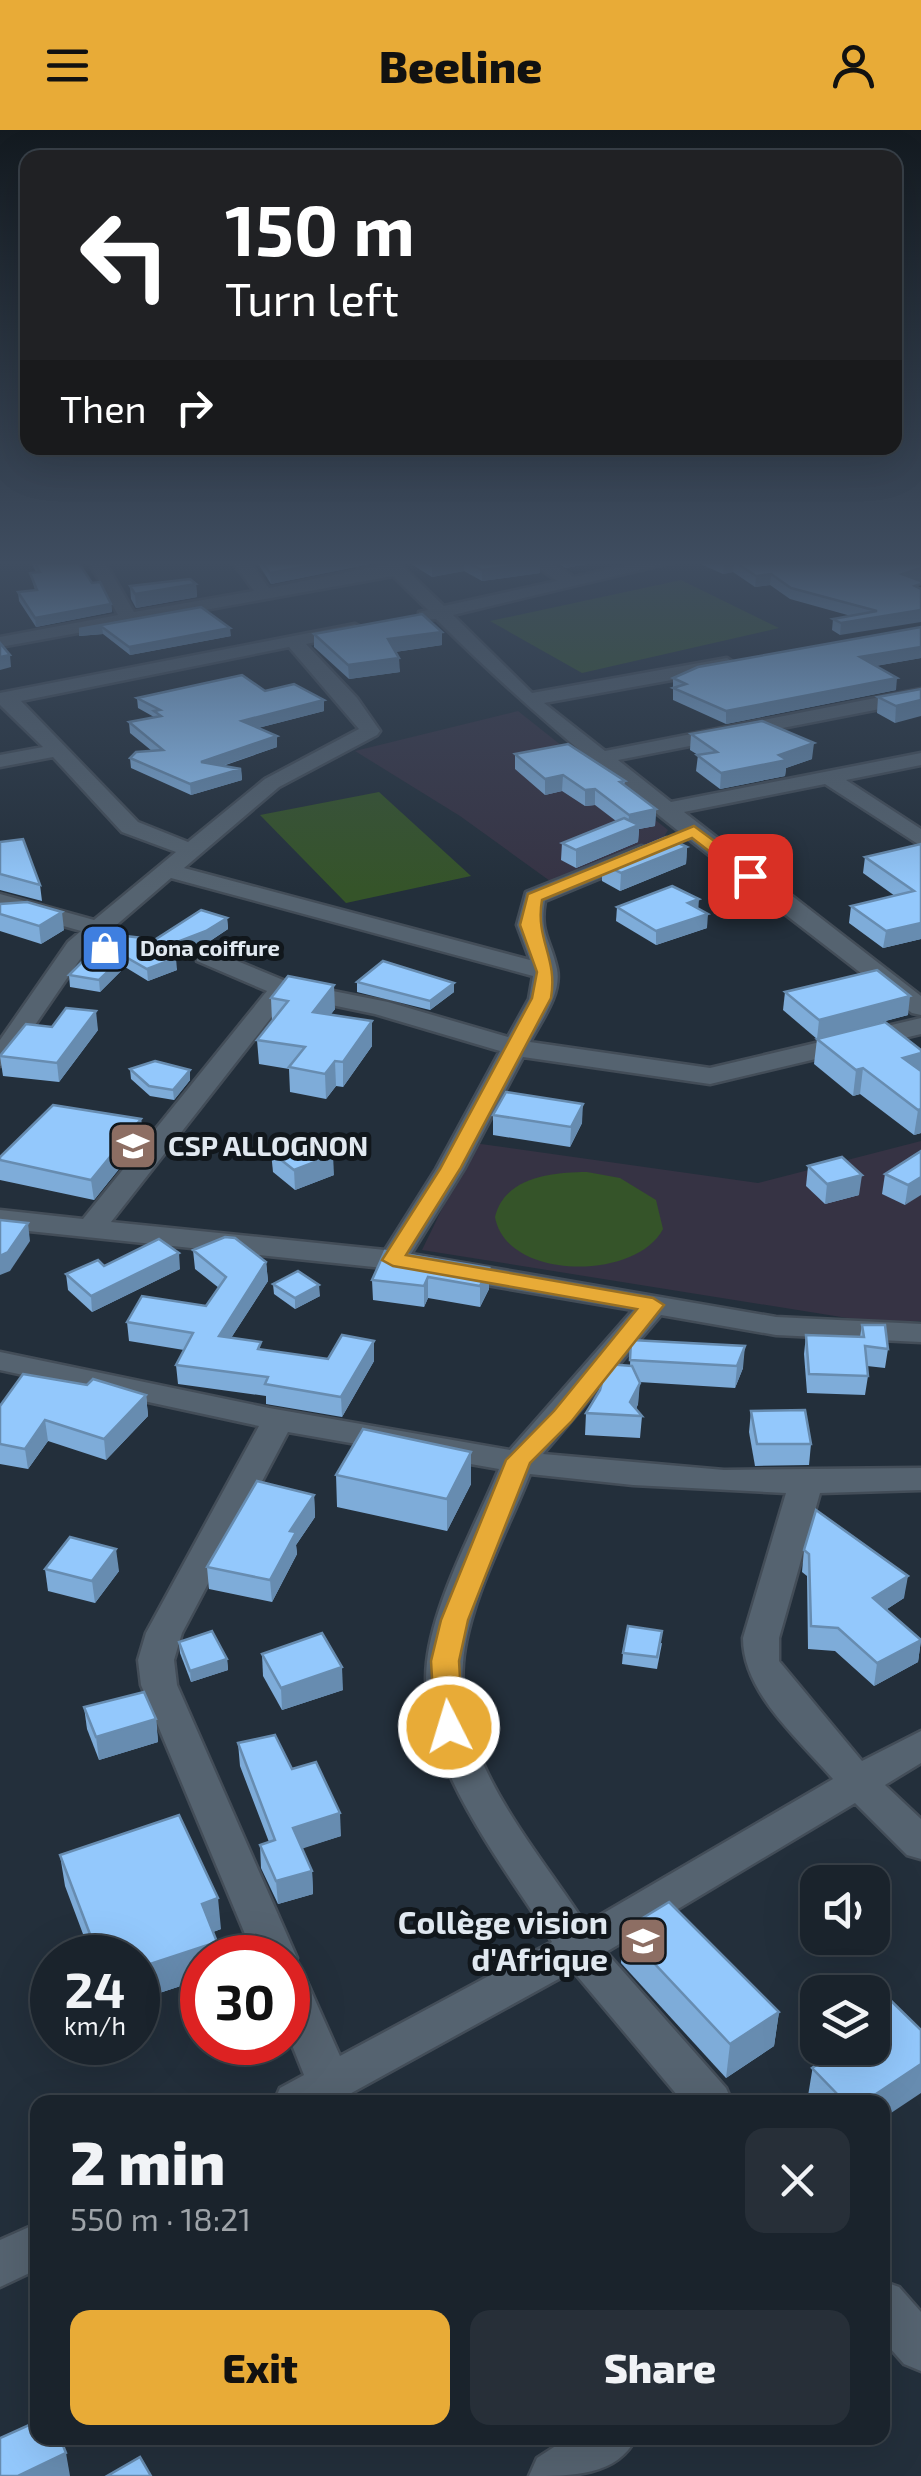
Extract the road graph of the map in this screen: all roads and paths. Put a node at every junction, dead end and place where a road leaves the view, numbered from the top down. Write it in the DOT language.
graph roads {
  1 [pos="136,671"];
  2 [pos="321,671"];
  3 [pos="499,671"];
  4 [pos="687,671"];
  5 [pos="921,695"];
  6 [pos="4,698"];
  7 [pos="528,700"];
  8 [pos="54,751"];
  9 [pos="599,758"];
  10 [pos="921,759"];
  11 [pos="0,760"];
  12 [pos="828,777"];
  13 [pos="665,809"];
  14 [pos="917,832"];
  15 [pos="677,838"];
  16 [pos="192,851"];
  17 [pos="167,870"];
  18 [pos="0,901"];
  19 [pos="98,928"];
  20 [pos="205,956"];
  21 [pos="546,972"];
  22 [pos="282,988"];
  23 [pos="921,1008"];
  24 [pos="921,1026"];
  25 [pos="516,1048"];
  26 [pos="0,1058"];
  27 [pos="0,1218"];
  28 [pos="92,1227"];
  29 [pos="393,1260"];
  30 [pos="653,1305"];
  31 [pos="921,1333"];
  32 [pos="0,1361"];
  33 [pos="278,1421"];
  34 [pos="519,1460"];
  35 [pos="921,1480"];
  36 [pos="806,1484"];
  37 [pos="921,1745"];
  38 [pos="856,1780"];
  39 [pos="921,1844"];
  40 [pos="266,1935"];
  41 [pos="578,1948"];
  42 [pos="307,2065"];
  43 [pos="313,2093"];
  44 [pos="704,2095"];
  45 [pos="890,2312"];
  46 [pos="921,2348"];
  47 [pos="601,2445"];
  48 [pos="555,2476"];
  1 -- 6 [label="street"];
  2 -- 16 [label="street"];
  3 -- 7 [label="street"];
  4 -- 7 [label="street"];
  5 -- 9 [label="street"];
  6 -- 8 [label="street"];
  7 -- 9 [label="street"];
  8 -- 11 [label="street"];
  8 -- 16 [label="street"];
  9 -- 13 [label="street"];
  10 -- 12 [label="street"];
  12 -- 13 [label="street"];
  12 -- 14 [label="street"];
  13 -- 15 [label="street"];
  15 -- 21 [label="street"];
  15 -- 23 [label="street"];
  16 -- 17 [label="street"];
  17 -- 19 [label="street"];
  17 -- 21 [label="street"];
  18 -- 19 [label="street"];
  19 -- 26 [label="street"];
  20 -- 22 [label="street"];
  21 -- 25 [label="street"];
  22 -- 25 [label="street"];
  22 -- 28 [label="street"];
  24 -- 25 [label="street"];
  25 -- 29 [label="street"];
  27 -- 28 [label="street"];
  28 -- 29 [label="street"];
  29 -- 30 [label="street"];
  30 -- 31 [label="street"];
  30 -- 34 [label="street"];
  32 -- 33 [label="street"];
  33 -- 34 [label="street"];
  33 -- 40 [label="street"];
  34 -- 36 [label="street"];
  34 -- 41 [label="street"];
  35 -- 36 [label="street"];
  36 -- 38 [label="street"];
  37 -- 38 [label="street"];
  38 -- 39 [label="street"];
  38 -- 41 [label="street"];
  41 -- 43 [label="street"];
  41 -- 44 [label="street"];
  42 -- 43 [label="street"];
  45 -- 46 [label="street"];
  47 -- 48 [label="street"];
}
